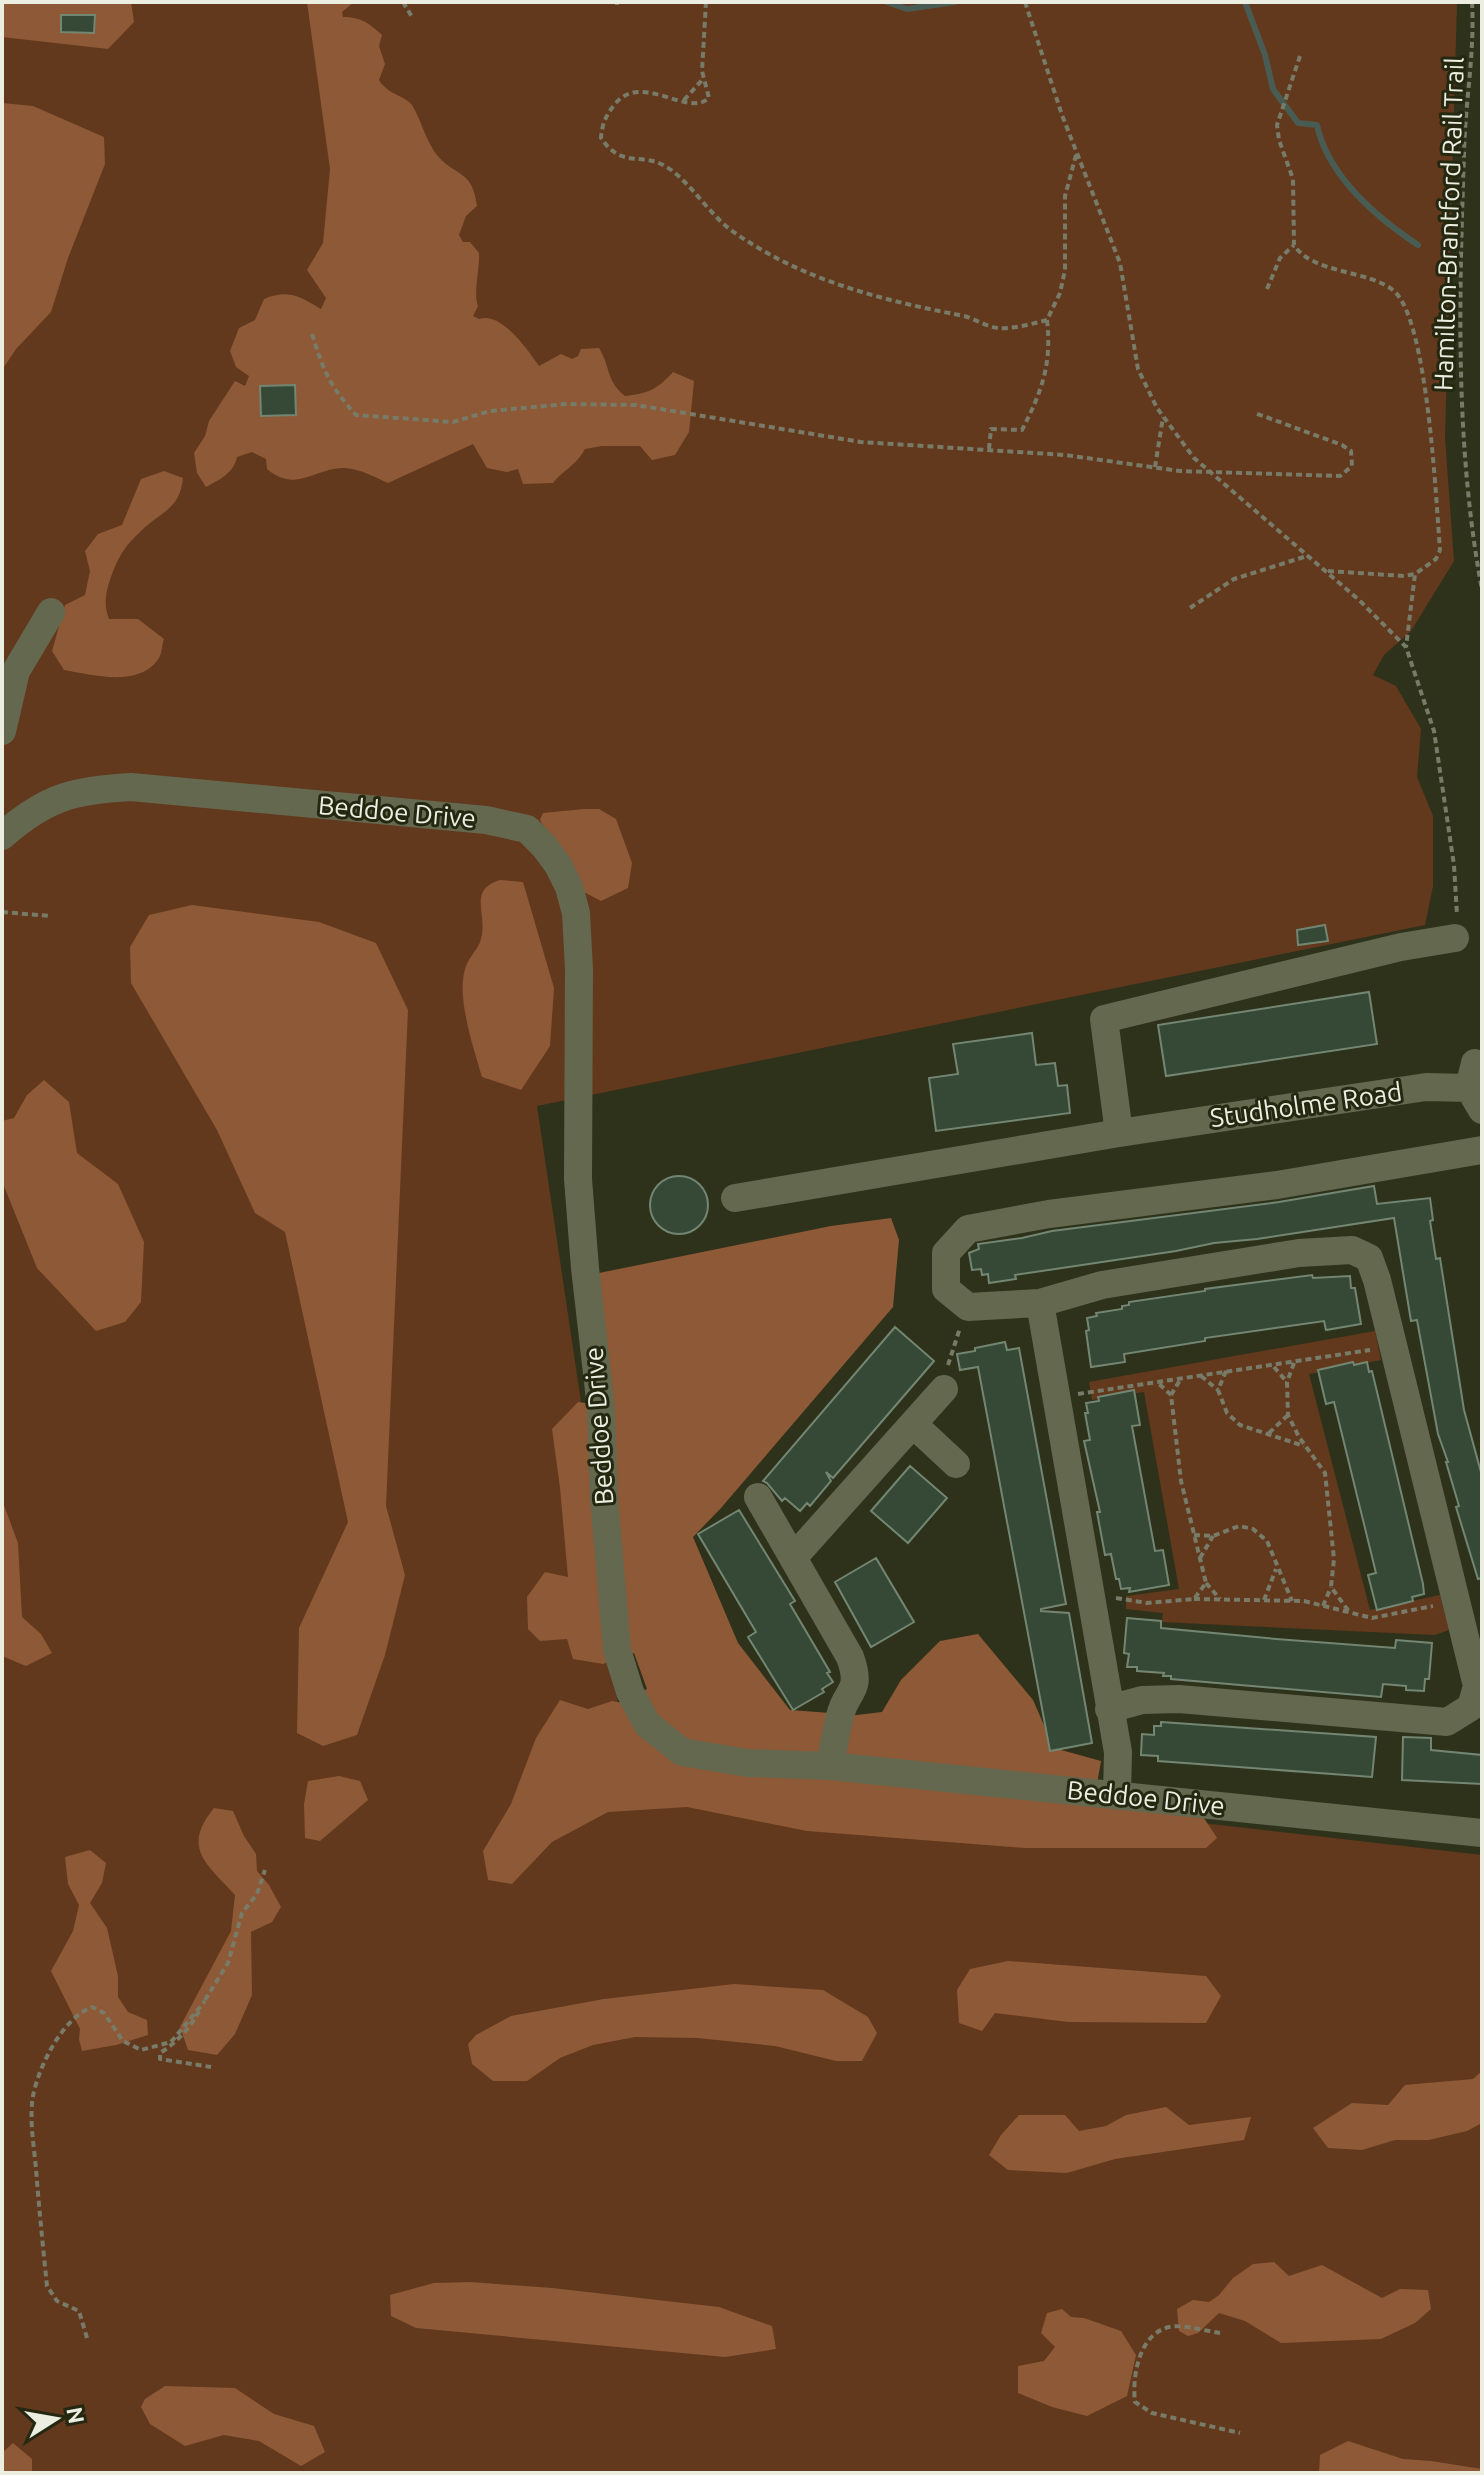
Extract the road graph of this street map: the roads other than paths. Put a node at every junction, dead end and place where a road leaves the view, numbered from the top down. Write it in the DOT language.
graph roads {
  1 [pos="51,612"];
  2 [pos="2,731"];
  3 [pos="2,836"];
  4 [pos="1455,930"];
  5 [pos="1475,1087"];
  6 [pos="1119,1133"];
  7 [pos="1482,1150"];
  8 [pos="735,1198"];
  9 [pos="1040,1303"];
  10 [pos="944,1389"];
  11 [pos="913,1424"];
  12 [pos="956,1464"];
  13 [pos="758,1497"];
  14 [pos="793,1558"];
  15 [pos="1109,1709"];
  16 [pos="830,1766"];
  17 [pos="1117,1795"];
  18 [pos="1482,1833"];
  1 -- 2 [label="street"];
  3 -- 16 [label="street, Beddoe Drive"];
  4 -- 6 [label="street"];
  5 -- 6 [label="street, Studholme Road"];
  6 -- 8 [label="street, Studholme Road"];
  7 -- 9 [label="street"];
  9 -- 15 [label="street"];
  9 -- 15 [label="street"];
  10 -- 11 [label="street"];
  11 -- 12 [label="street"];
  11 -- 14 [label="street"];
  13 -- 14 [label="street"];
  14 -- 16 [label="street"];
  15 -- 17 [label="street"];
  16 -- 17 [label="street, Beddoe Drive"];
  17 -- 18 [label="street, Beddoe Drive"];
}
